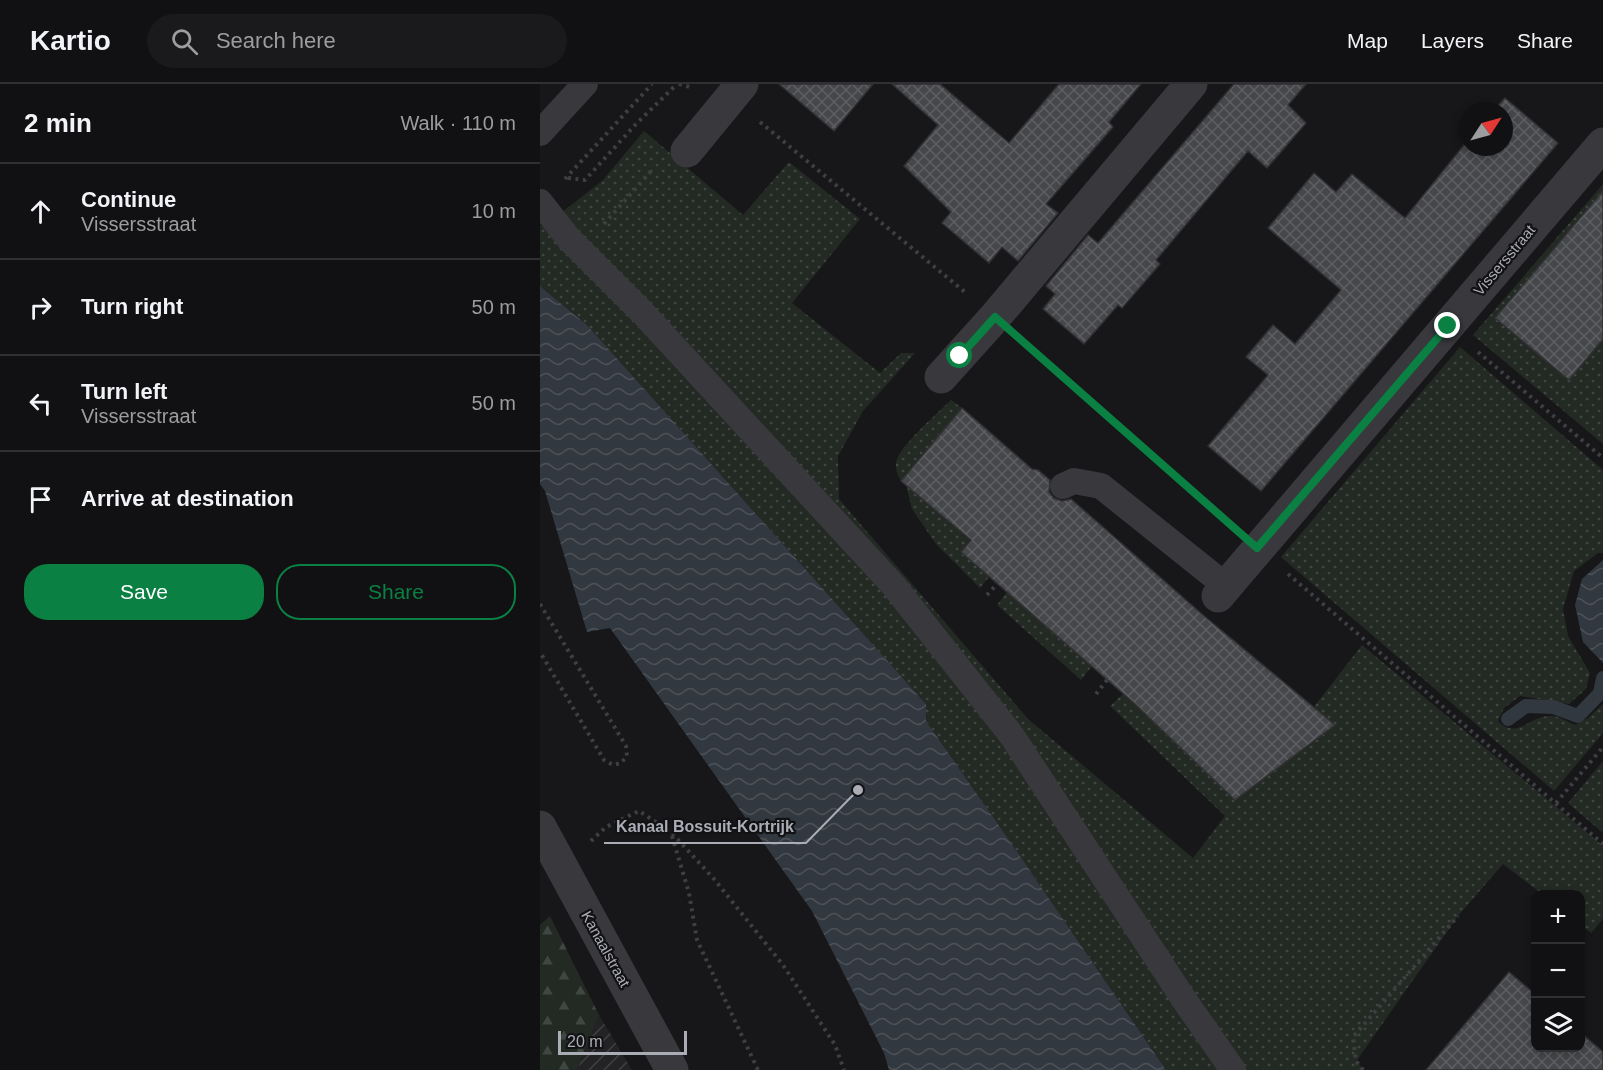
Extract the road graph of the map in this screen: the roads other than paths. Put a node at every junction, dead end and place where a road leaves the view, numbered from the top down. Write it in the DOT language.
graph roads {
  1 [pos="585,84"];
  2 [pos="1191,84"];
  3 [pos="736,91"];
  4 [pos="540,133"];
  5 [pos="1603,144"];
  6 [pos="687,152"];
  7 [pos="540,202"];
  8 [pos="941,377"];
  9 [pos="1063,486"];
  10 [pos="1222,591"];
  11 [pos="540,827"];
  12 [pos="672,1070"];
  13 [pos="1233,1070"];
  1 -- 4 [label="lane"];
  2 -- 8 [label="street"];
  3 -- 6 [label="street"];
  5 -- 10 [label="street, Vissersstraat"];
  7 -- 13 [label="lane"];
  9 -- 10 [label="lane"];
  11 -- 12 [label="street, Kanaalstraat"];
}
